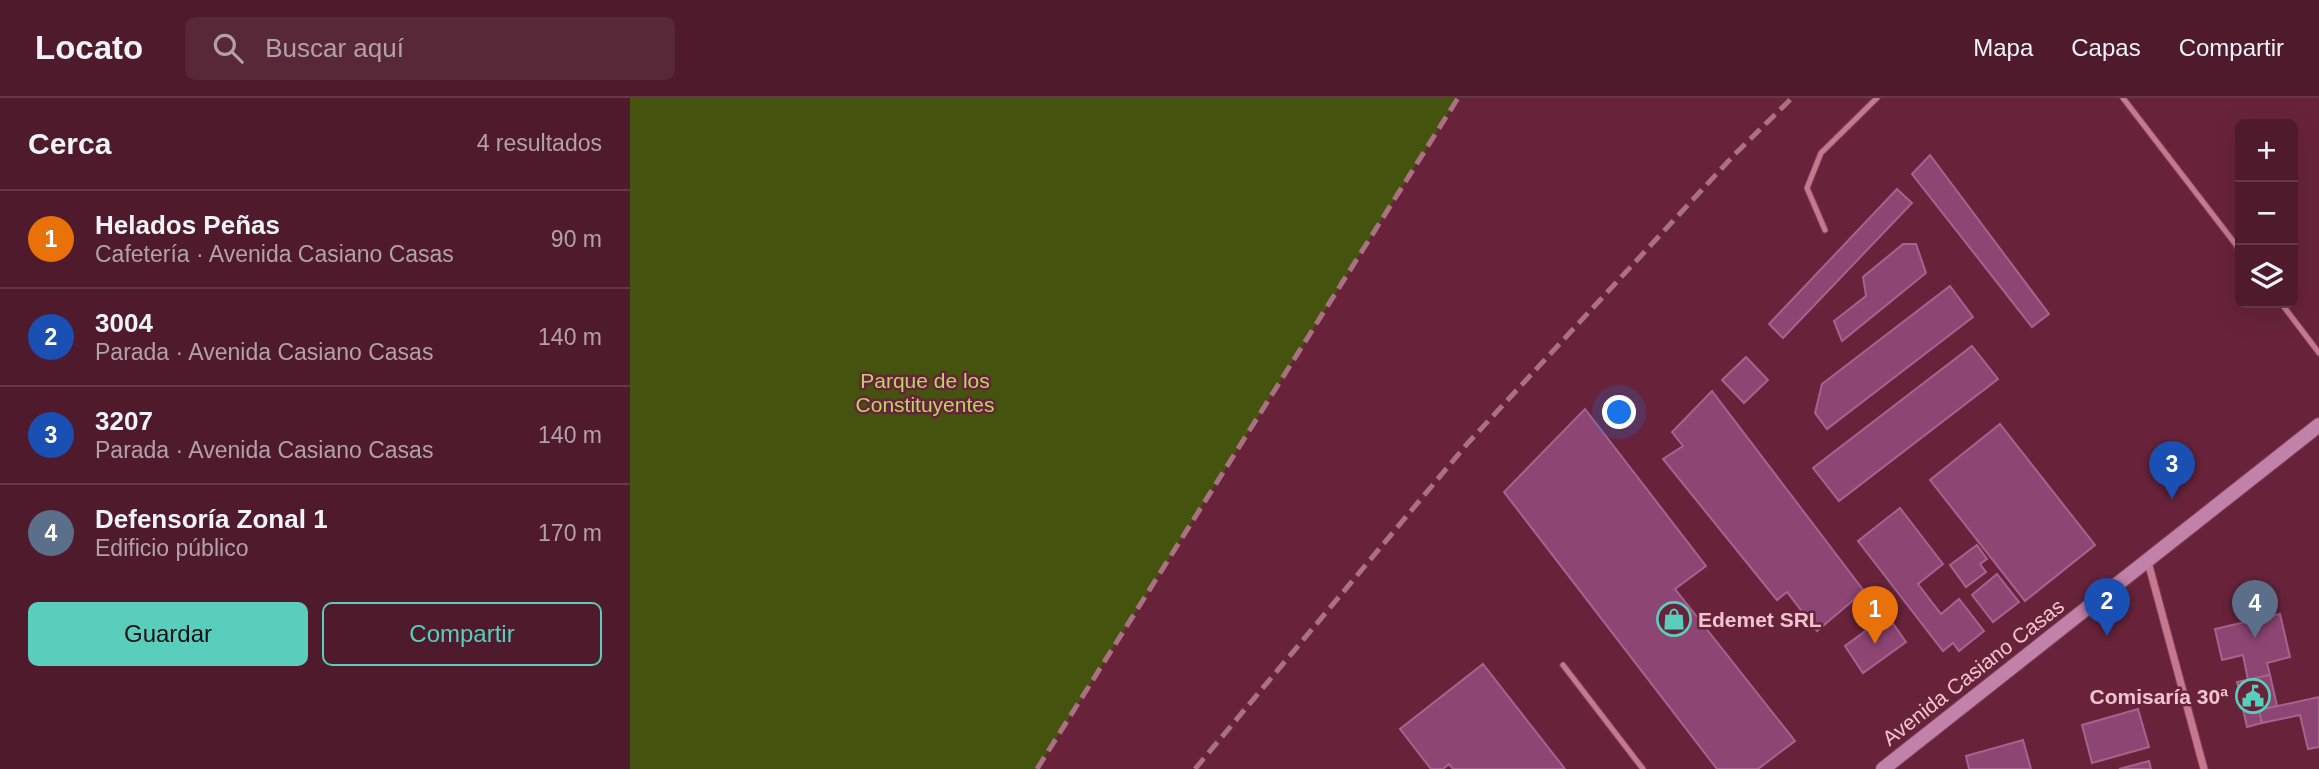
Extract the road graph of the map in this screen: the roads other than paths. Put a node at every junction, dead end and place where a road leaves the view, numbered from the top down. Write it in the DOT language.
graph roads {
  1 [pos="1877,98"];
  2 [pos="2123,98"];
  3 [pos="1825,230"];
  4 [pos="2236,245"];
  5 [pos="2285,308"];
  6 [pos="2319,353"];
  7 [pos="2319,425"];
  8 [pos="2148,562"];
  9 [pos="1563,665"];
  10 [pos="1643,769"];
  11 [pos="1882,769"];
  12 [pos="2204,769"];
  1 -- 3 [label="lane"];
  2 -- 4 [label="lane"];
  5 -- 6 [label="lane"];
  7 -- 8 [label="main road, Avenida Casiano Casas"];
  8 -- 11 [label="main road, Avenida Casiano Casas"];
  8 -- 12 [label="street"];
  9 -- 10 [label="lane"];
}
